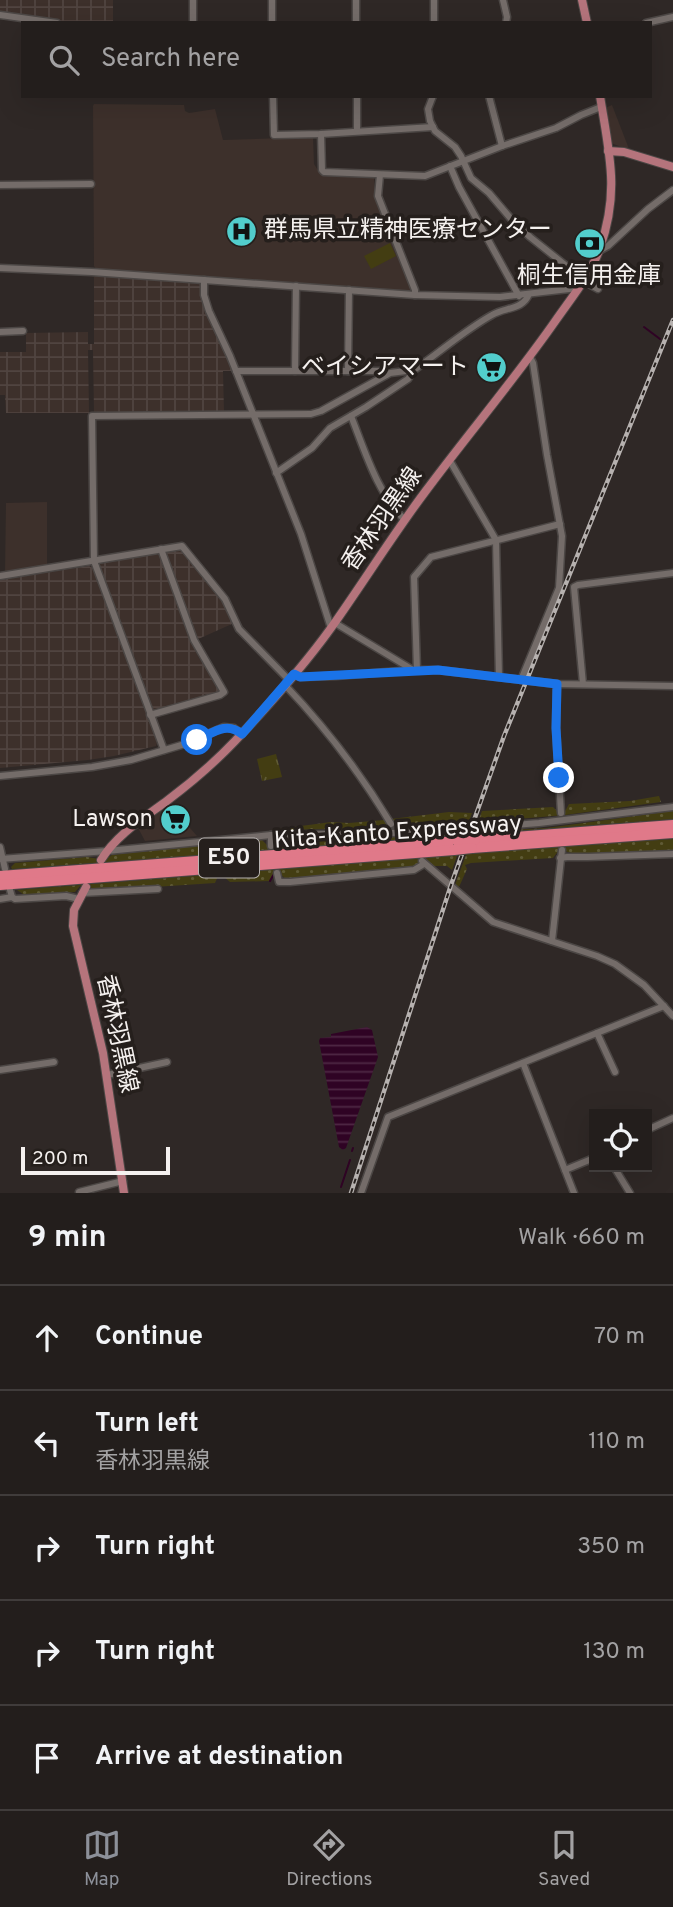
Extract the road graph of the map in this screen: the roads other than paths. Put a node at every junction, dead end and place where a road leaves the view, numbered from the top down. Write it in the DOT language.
graph roads {
  1 [pos="193,0"];
  2 [pos="272,0"];
  3 [pos="356,0"];
  4 [pos="434,0"];
  5 [pos="503,0"];
  6 [pos="582,0"];
  7 [pos="0,15"];
  8 [pos="673,17"];
  9 [pos="43,21"];
  10 [pos="193,21"];
  11 [pos="272,21"];
  12 [pos="356,21"];
  13 [pos="434,21"];
  14 [pos="506,21"];
  15 [pos="587,21"];
  16 [pos="652,22"];
  17 [pos="273,98"];
  18 [pos="357,98"];
  19 [pos="432,98"];
  20 [pos="490,98"];
  21 [pos="600,98"];
  22 [pos="601,107"];
  23 [pos="433,127"];
  24 [pos="357,131"];
  25 [pos="321,134"];
  26 [pos="502,145"];
  27 [pos="608,151"];
  28 [pos="464,160"];
  29 [pos="450,166"];
  30 [pos="673,167"];
  31 [pos="380,175"];
  32 [pos="91,184"];
  33 [pos="0,185"];
  34 [pos="673,190"];
  35 [pos="599,251"];
  36 [pos="0,268"];
  37 [pos="204,280"];
  38 [pos="581,284"];
  39 [pos="296,286"];
  40 [pos="598,289"];
  41 [pos="349,290"];
  42 [pos="529,294"];
  43 [pos="415,295"];
  44 [pos="519,296"];
  45 [pos="23,331"];
  46 [pos="0,332"];
  47 [pos="530,357"];
  48 [pos="414,370"];
  49 [pos="236,371"];
  50 [pos="296,371"];
  51 [pos="348,371"];
  52 [pos="386,375"];
  53 [pos="253,415"];
  54 [pos="351,416"];
  55 [pos="450,461"];
  56 [pos="276,474"];
  57 [pos="405,520"];
  58 [pos="560,524"];
  59 [pos="496,540"];
  60 [pos="161,549"];
  61 [pos="94,561"];
  62 [pos="673,573"];
  63 [pos="0,576"];
  64 [pos="333,625"];
  65 [pos="415,670"];
  66 [pos="499,677"];
  67 [pos="289,680"];
  68 [pos="521,680"];
  69 [pos="557,684"];
  70 [pos="583,684"];
  71 [pos="673,686"];
  72 [pos="150,715"];
  73 [pos="242,734"];
  74 [pos="164,750"];
  75 [pos="0,776"];
  76 [pos="673,807"];
  77 [pos="561,813"];
  78 [pos="391,824"];
  79 [pos="673,825"];
  80 [pos="673,833"];
  81 [pos="271,835"];
  82 [pos="474,844"];
  83 [pos="456,845"];
  84 [pos="271,846"];
  85 [pos="0,847"];
  86 [pos="562,850"];
  87 [pos="107,851"];
  88 [pos="673,854"];
  89 [pos="560,858"];
  90 [pos="1,859"];
  91 [pos="102,860"];
  92 [pos="2,873"];
  93 [pos="277,873"];
  94 [pos="158,889"];
  95 [pos="7,891"];
  96 [pos="82,893"];
  97 [pos="0,900"];
  98 [pos="551,941"];
  99 [pos="664,1006"];
  100 [pos="673,1016"];
  101 [pos="597,1033"];
  102 [pos="54,1062"];
  103 [pos="167,1062"];
  104 [pos="523,1063"];
  105 [pos="0,1070"];
  106 [pos="615,1072"];
  107 [pos="107,1075"];
  108 [pos="673,1118"];
  109 [pos="652,1128"];
  110 [pos="589,1160"];
  111 [pos="565,1170"];
  112 [pos="617,1172"];
  113 [pos="123,1181"];
  114 [pos="79,1192"];
  115 [pos="124,1193"];
  116 [pos="361,1193"];
  117 [pos="574,1193"];
  118 [pos="630,1193"];
  1 -- 10 [label="street"];
  2 -- 11 [label="street"];
  3 -- 12 [label="street"];
  4 -- 13 [label="street"];
  5 -- 14 [label="street"];
  6 -- 15 [label="main road"];
  7 -- 9 [label="street"];
  8 -- 16 [label="street"];
  17 -- 25 [label="street"];
  18 -- 24 [label="street"];
  19 -- 23 [label="street"];
  20 -- 26 [label="street"];
  21 -- 22 [label="main road, 香林羽黒線"];
  22 -- 26 [label="street"];
  22 -- 27 [label="main road, 香林羽黒線"];
  23 -- 24 [label="street"];
  23 -- 28 [label="street"];
  24 -- 25 [label="street"];
  25 -- 31 [label="street"];
  26 -- 28 [label="street"];
  27 -- 30 [label="main road"];
  27 -- 35 [label="main road, 香林羽黒線"];
  28 -- 29 [label="street"];
  28 -- 38 [label="street"];
  29 -- 31 [label="street"];
  29 -- 44 [label="street"];
  31 -- 43 [label="street"];
  32 -- 33 [label="street"];
  34 -- 35 [label="street"];
  35 -- 38 [label="main road, 香林羽黒線"];
  36 -- 37 [label="street"];
  37 -- 39 [label="street"];
  37 -- 49 [label="street"];
  38 -- 40 [label="street"];
  38 -- 42 [label="street"];
  38 -- 47 [label="main road, 香林羽黒線"];
  39 -- 41 [label="street"];
  39 -- 50 [label="street"];
  41 -- 43 [label="street"];
  41 -- 51 [label="street"];
  42 -- 44 [label="street"];
  42 -- 48 [label="street"];
  43 -- 44 [label="street"];
  45 -- 46 [label="street"];
  47 -- 55 [label="main road, 香林羽黒線"];
  47 -- 58 [label="street"];
  48 -- 52 [label="street"];
  48 -- 54 [label="street"];
  49 -- 50 [label="street"];
  49 -- 53 [label="street"];
  50 -- 51 [label="street"];
  51 -- 52 [label="street"];
  52 -- 53 [label="street"];
  53 -- 56 [label="street"];
  53 -- 61 [label="street"];
  54 -- 56 [label="street"];
  54 -- 57 [label="street"];
  55 -- 57 [label="main road, 香林羽黒線"];
  55 -- 59 [label="street"];
  56 -- 64 [label="street"];
  57 -- 64 [label="main road, 香林羽黒線"];
  58 -- 59 [label="street"];
  58 -- 68 [label="street"];
  59 -- 65 [label="street"];
  59 -- 66 [label="street"];
  60 -- 61 [label="street"];
  60 -- 67 [label="street"];
  60 -- 72 [label="street"];
  61 -- 63 [label="street"];
  61 -- 72 [label="street"];
  62 -- 70 [label="street"];
  64 -- 65 [label="street"];
  64 -- 67 [label="main road, 香林羽黒線"];
  65 -- 66 [label="street"];
  65 -- 67 [label="street"];
  66 -- 68 [label="street"];
  67 -- 73 [label="main road, 香林羽黒線"];
  67 -- 78 [label="street"];
  68 -- 69 [label="street"];
  69 -- 70 [label="street"];
  69 -- 77 [label="street"];
  70 -- 71 [label="street"];
  72 -- 74 [label="street"];
  73 -- 74 [label="street"];
  73 -- 87 [label="main road, 香林羽黒線"];
  74 -- 75 [label="street"];
  76 -- 81 [label="street, bridge"];
  79 -- 82 [label="highway, Kita-Kanto Expressway / E50"];
  80 -- 82 [label="highway, Kita-Kanto Expressway / E50"];
  81 -- 84 [label="street"];
  81 -- 87 [label="street"];
  82 -- 83 [label="highway, Kita-Kanto Expressway / E50, bridge"];
  83 -- 92 [label="highway, Kita-Kanto Expressway / E50"];
  83 -- 95 [label="highway, Kita-Kanto Expressway / E50"];
  85 -- 90 [label="street"];
  86 -- 89 [label="street"];
  87 -- 90 [label="street"];
  87 -- 91 [label="main road, 香林羽黒線"];
  88 -- 89 [label="street"];
  89 -- 98 [label="street"];
  90 -- 92 [label="street"];
  93 -- 98 [label="street"];
  94 -- 96 [label="street"];
  95 -- 96 [label="street"];
  95 -- 97 [label="street"];
  96 -- 107 [label="main road, 香林羽黒線"];
  98 -- 99 [label="street"];
  99 -- 100 [label="street"];
  99 -- 101 [label="street"];
  101 -- 104 [label="street"];
  101 -- 106 [label="street"];
  102 -- 105 [label="street"];
  103 -- 107 [label="street"];
  104 -- 111 [label="street"];
  104 -- 116 [label="street"];
  107 -- 113 [label="main road, 香林羽黒線"];
  108 -- 109 [label="street"];
  110 -- 111 [label="street"];
  111 -- 117 [label="street"];
  112 -- 118 [label="street"];
  113 -- 114 [label="street"];
  113 -- 115 [label="main road, 香林羽黒線"];
}
